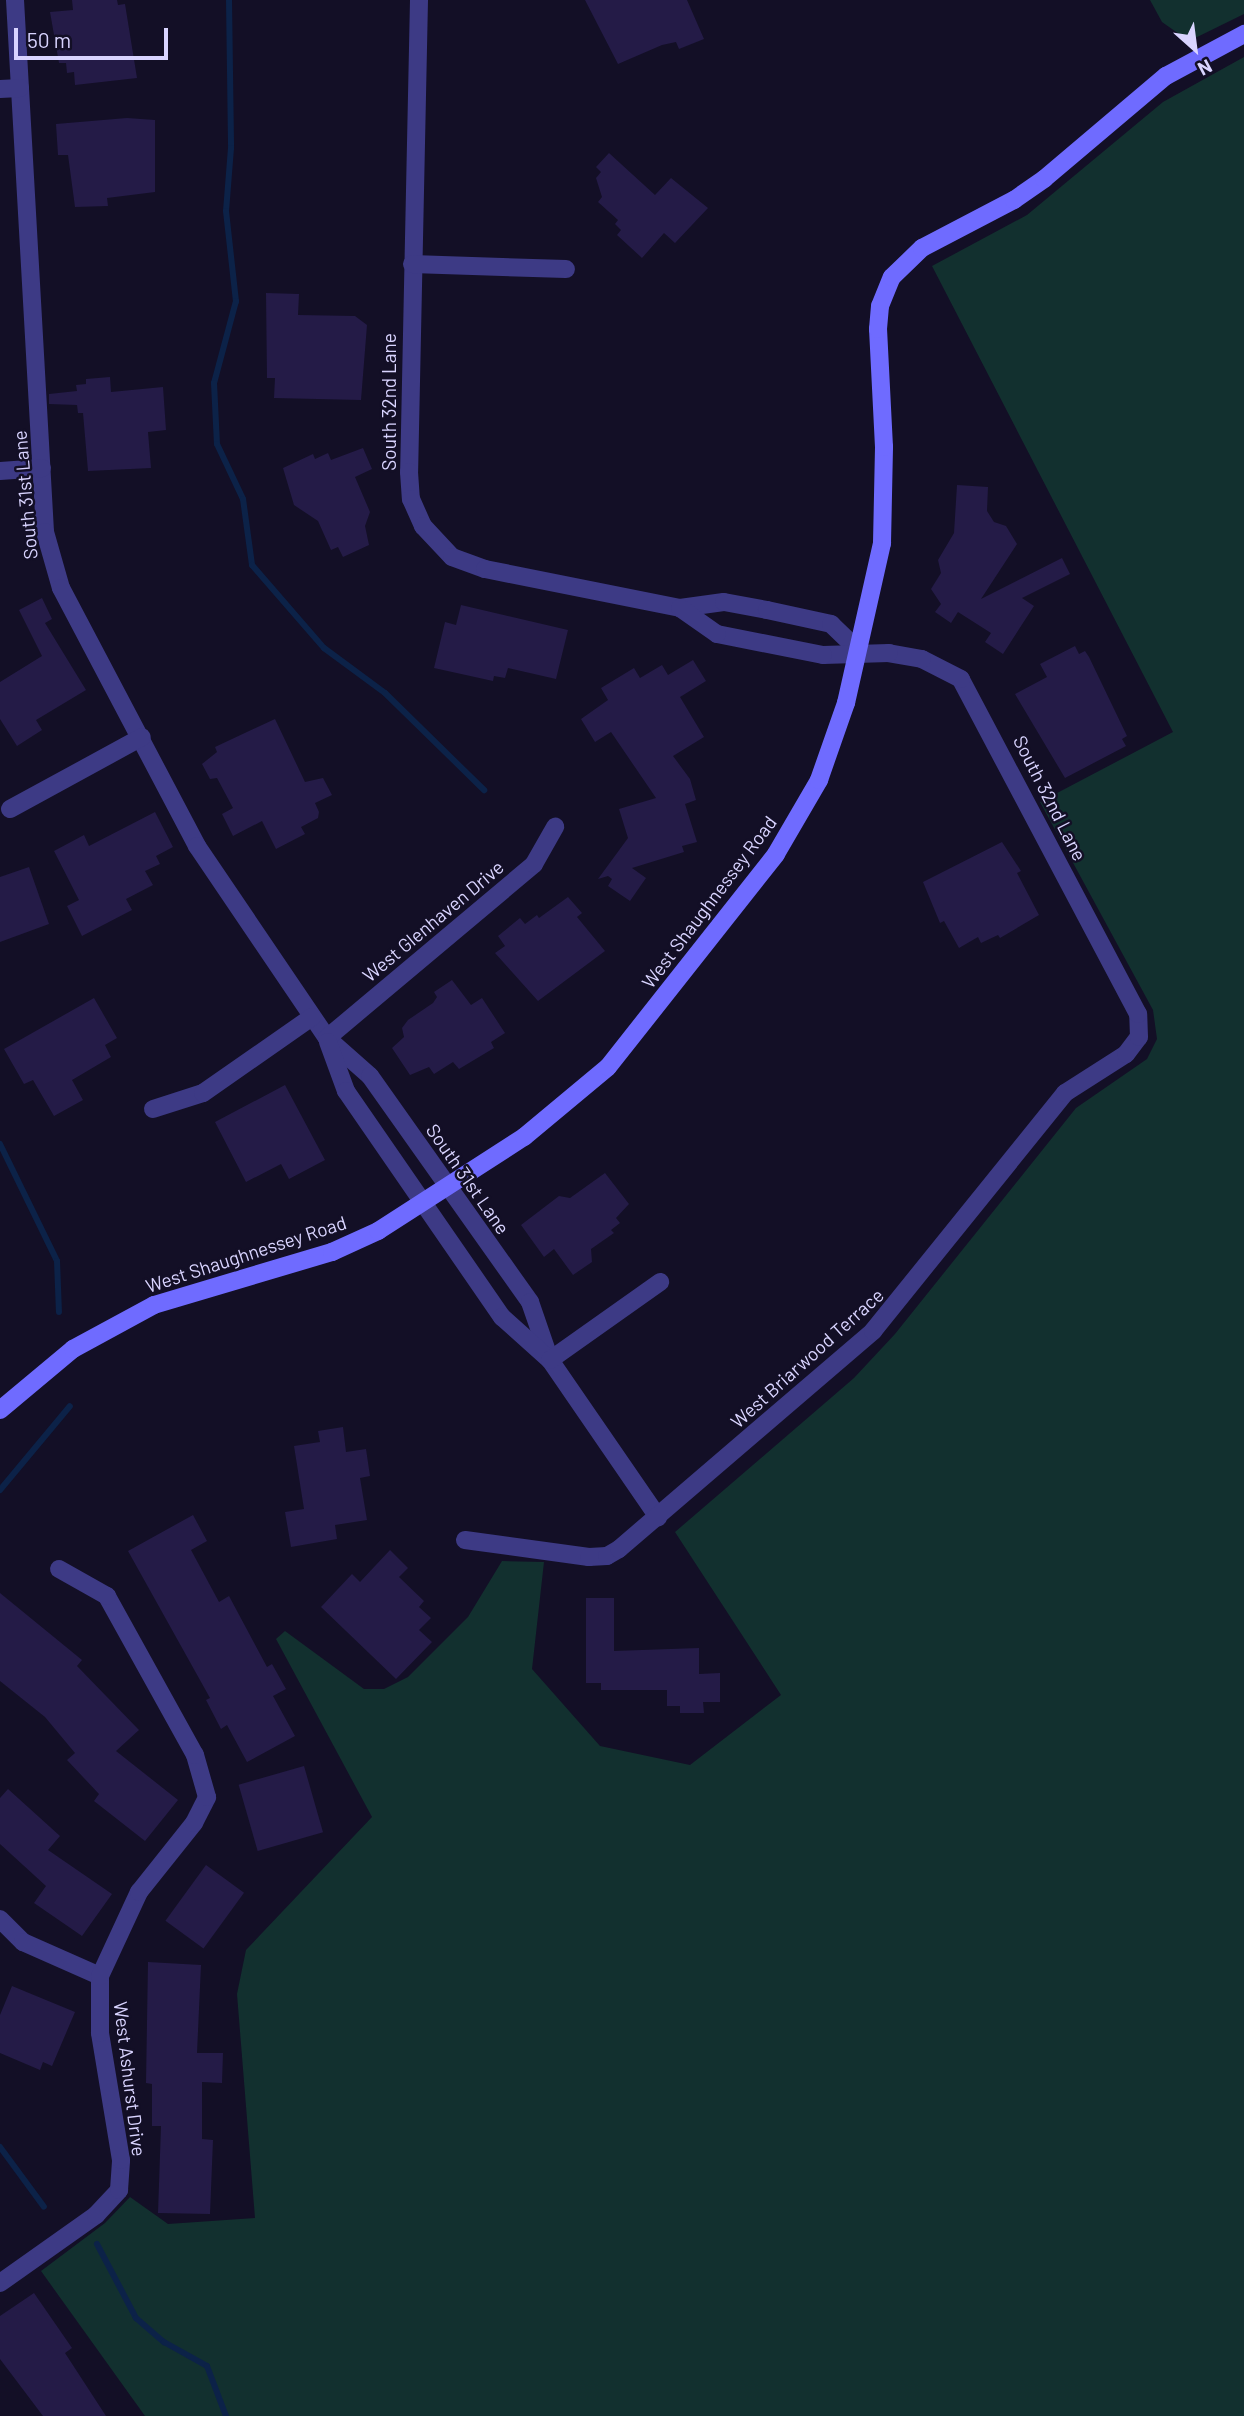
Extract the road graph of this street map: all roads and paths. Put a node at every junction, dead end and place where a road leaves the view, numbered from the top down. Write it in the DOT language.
graph roads {
  1 [pos="15,0"];
  2 [pos="419,0"];
  3 [pos="1244,34"];
  4 [pos="20,88"];
  5 [pos="0,89"];
  6 [pos="412,264"];
  7 [pos="566,269"];
  8 [pos="42,468"];
  9 [pos="0,471"];
  10 [pos="680,607"];
  11 [pos="859,651"];
  12 [pos="142,737"];
  13 [pos="9,809"];
  14 [pos="555,827"];
  15 [pos="312,1017"];
  16 [pos="1139,1037"];
  17 [pos="327,1038"];
  18 [pos="153,1109"];
  19 [pos="397,1115"];
  20 [pos="373,1131"];
  21 [pos="449,1186"];
  22 [pos="423,1203"];
  23 [pos="505,1267"];
  24 [pos="660,1282"];
  25 [pos="479,1284"];
  26 [pos="550,1360"];
  27 [pos="0,1410"];
  28 [pos="658,1517"];
  29 [pos="465,1540"];
  30 [pos="59,1569"];
  31 [pos="0,1919"];
  32 [pos="100,1976"];
  33 [pos="0,2283"];
  1 -- 4 [label="street, South 31st Lane"];
  2 -- 6 [label="street, South 32nd Lane"];
  3 -- 11 [label="street, West Shaughnessey Road"];
  4 -- 5 [label="street"];
  4 -- 8 [label="street, South 31st Lane"];
  6 -- 7 [label="street"];
  6 -- 10 [label="street, South 32nd Lane"];
  8 -- 9 [label="street"];
  8 -- 12 [label="street, South 31st Lane"];
  10 -- 11 [label="street, South 32nd Lane"];
  10 -- 11 [label="street, South 32nd Lane"];
  11 -- 16 [label="street, South 32nd Lane"];
  11 -- 21 [label="street, West Shaughnessey Road"];
  12 -- 13 [label="street"];
  12 -- 15 [label="street, South 31st Lane"];
  14 -- 17 [label="street, West Glenhaven Drive"];
  15 -- 17 [label="street, South 31st Lane"];
  15 -- 18 [label="street"];
  16 -- 28 [label="street, West Briarwood Terrace"];
  17 -- 19 [label="street, South 31st Lane"];
  17 -- 20 [label="street, South 31st Lane"];
  19 -- 20 [label="street"];
  19 -- 21 [label="street, South 31st Lane"];
  20 -- 22 [label="street, South 31st Lane"];
  21 -- 22 [label="street, West Shaughnessey Road"];
  21 -- 23 [label="street, South 31st Lane"];
  22 -- 25 [label="street, South 31st Lane"];
  22 -- 27 [label="street, West Shaughnessey Road"];
  23 -- 25 [label="street"];
  23 -- 26 [label="street, South 31st Lane"];
  24 -- 26 [label="street"];
  25 -- 26 [label="street, South 31st Lane"];
  26 -- 28 [label="street, South 31st Lane"];
  28 -- 29 [label="street, West Briarwood Terrace"];
  30 -- 32 [label="street, West Ashurst Drive"];
  31 -- 32 [label="street"];
  32 -- 33 [label="street, West Ashurst Drive"];
}
